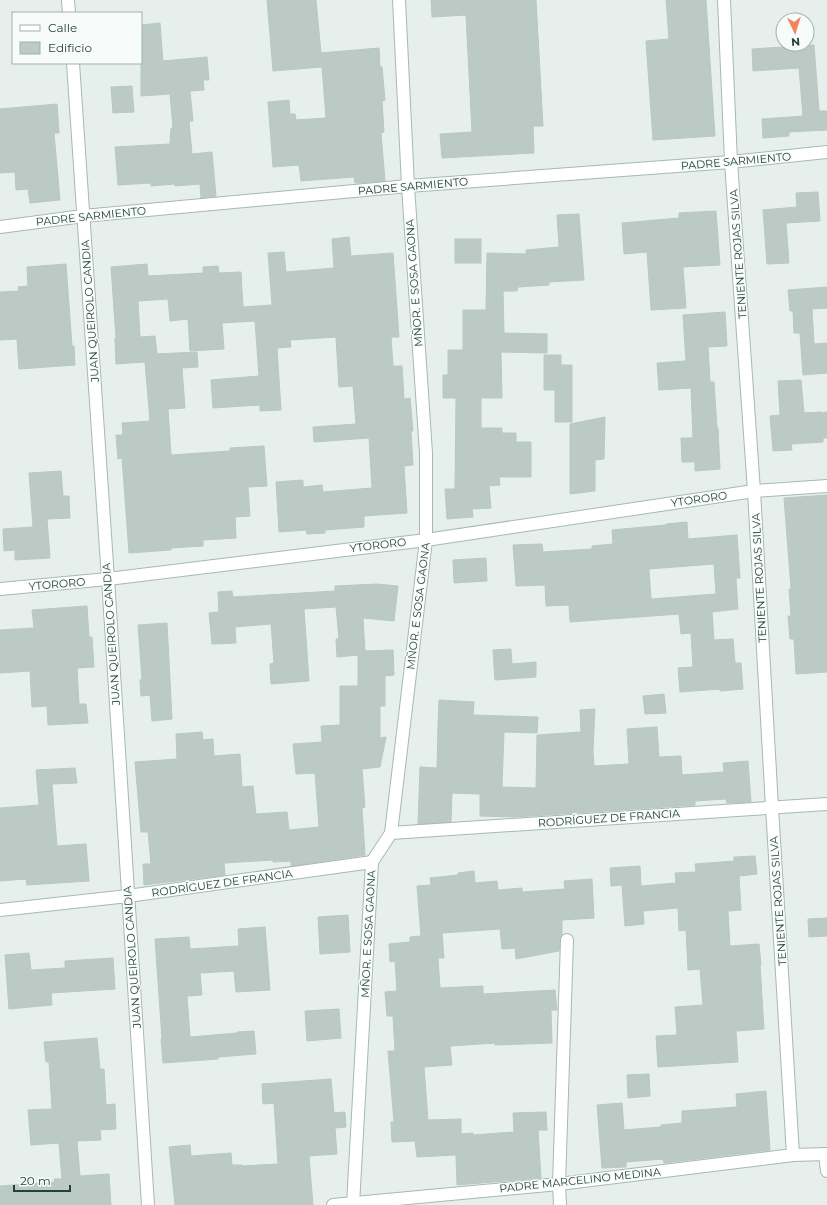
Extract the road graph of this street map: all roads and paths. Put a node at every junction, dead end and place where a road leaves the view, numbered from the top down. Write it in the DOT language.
graph roads {
  1 [pos="68,0"];
  2 [pos="399,0"];
  3 [pos="724,0"];
  4 [pos="69,12"];
  5 [pos="73,64"];
  6 [pos="827,152"];
  7 [pos="731,162"];
  8 [pos="408,186"];
  9 [pos="83,216"];
  10 [pos="0,227"];
  11 [pos="827,486"];
  12 [pos="754,491"];
  13 [pos="426,540"];
  14 [pos="108,579"];
  15 [pos="0,589"];
  16 [pos="827,804"];
  17 [pos="772,807"];
  18 [pos="390,833"];
  19 [pos="372,862"];
  20 [pos="128,896"];
  21 [pos="0,910"];
  22 [pos="567,940"];
  23 [pos="826,1154"];
  24 [pos="793,1155"];
  25 [pos="827,1171"];
  26 [pos="559,1184"];
  27 [pos="353,1204"];
  28 [pos="148,1205"];
  29 [pos="333,1205"];
  30 [pos="560,1205"];
  1 -- 4 [label="street"];
  2 -- 8 [label="street, MÑOR. E SOSA GAONA"];
  3 -- 7 [label="street, TENIENTE ROJAS SILVA"];
  5 -- 9 [label="street, JUAN QUEIROLO CANDIA"];
  6 -- 7 [label="street, PADRE SARMIENTO"];
  7 -- 8 [label="street, PADRE SARMIENTO"];
  7 -- 12 [label="street, TENIENTE ROJAS SILVA"];
  8 -- 9 [label="street, PADRE SARMIENTO"];
  8 -- 13 [label="street, MÑOR. E SOSA GAONA"];
  9 -- 10 [label="street, PADRE SARMIENTO"];
  9 -- 14 [label="street, JUAN QUEIROLO CANDIA"];
  11 -- 12 [label="street, YTORORO"];
  12 -- 13 [label="street, YTORORO"];
  12 -- 17 [label="street, TENIENTE ROJAS SILVA"];
  13 -- 14 [label="street, YTORORO"];
  13 -- 18 [label="street, MÑOR. E SOSA GAONA"];
  14 -- 15 [label="street, YTORORO"];
  14 -- 20 [label="street, JUAN QUEIROLO CANDIA"];
  16 -- 17 [label="street, RODRÍGUEZ DE FRANCIA"];
  17 -- 18 [label="street, RODRÍGUEZ DE FRANCIA"];
  17 -- 24 [label="street, TENIENTE ROJAS SILVA"];
  18 -- 19 [label="street, MÑOR. E SOSA GAONA"];
  19 -- 20 [label="street, RODRÍGUEZ DE FRANCIA"];
  19 -- 27 [label="street, MÑOR. E SOSA GAONA"];
  20 -- 21 [label="street, RODRÍGUEZ DE FRANCIA"];
  20 -- 28 [label="street, JUAN QUEIROLO CANDIA"];
  22 -- 26 [label="street"];
  23 -- 24 [label="street, PADRE MARCELINO MEDINA"];
  23 -- 25 [label="street"];
  24 -- 26 [label="street, PADRE MARCELINO MEDINA"];
  26 -- 27 [label="street, PADRE MARCELINO MEDINA"];
  26 -- 30 [label="street"];
  27 -- 29 [label="street, PADRE MARCELINO MEDINA"];
}
